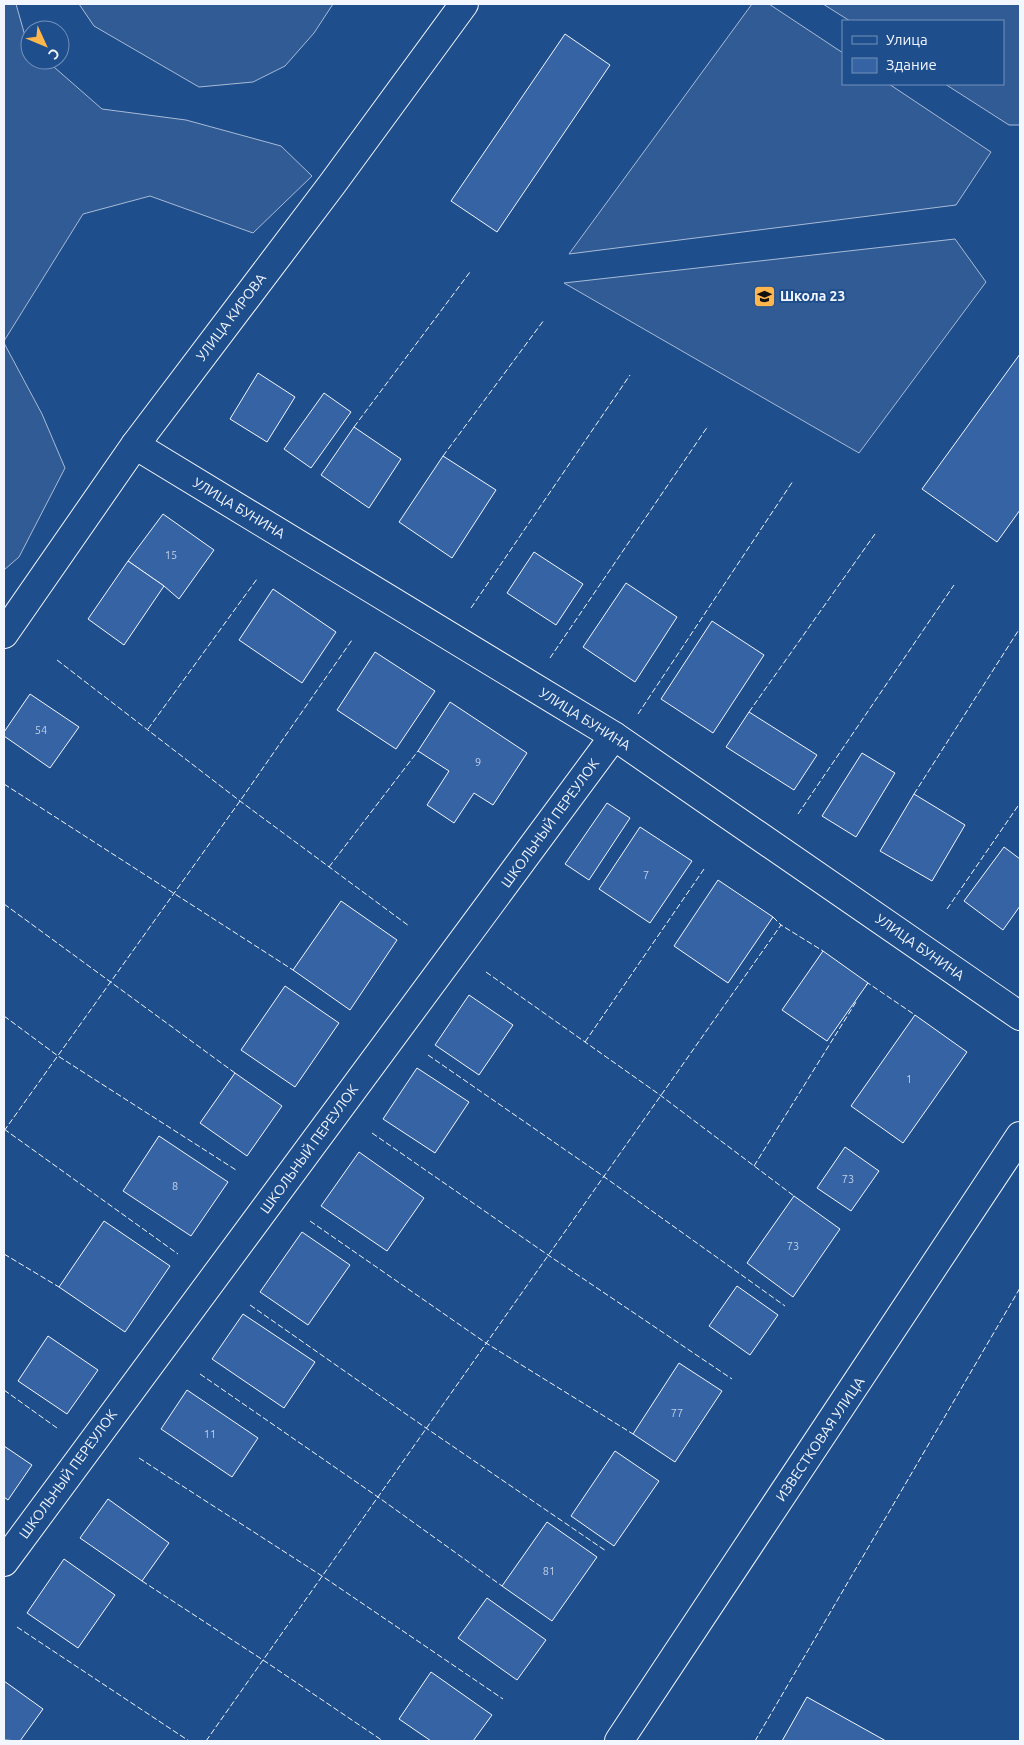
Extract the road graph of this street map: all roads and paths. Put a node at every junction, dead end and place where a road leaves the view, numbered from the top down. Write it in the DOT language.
graph roads {
  1 [pos="464,4"];
  2 [pos="135,445"];
  3 [pos="4,634"];
  4 [pos="614,736"];
  5 [pos="1020,1016"];
  6 [pos="1020,1136"];
  7 [pos="4,1562"];
  8 [pos="619,1741"];
  1 -- 2 [label="street, УЛИЦА КИРОВА"];
  2 -- 3 [label="street, УЛИЦА КИРОВА"];
  2 -- 4 [label="street, УЛИЦА БУНИНА"];
  4 -- 5 [label="street, УЛИЦА БУНИНА"];
  4 -- 7 [label="street, ШКОЛЬНЫЙ ПЕРЕУЛОК"];
  6 -- 8 [label="street, ИЗВЕСТКОВАЯ УЛИЦА"];
}
